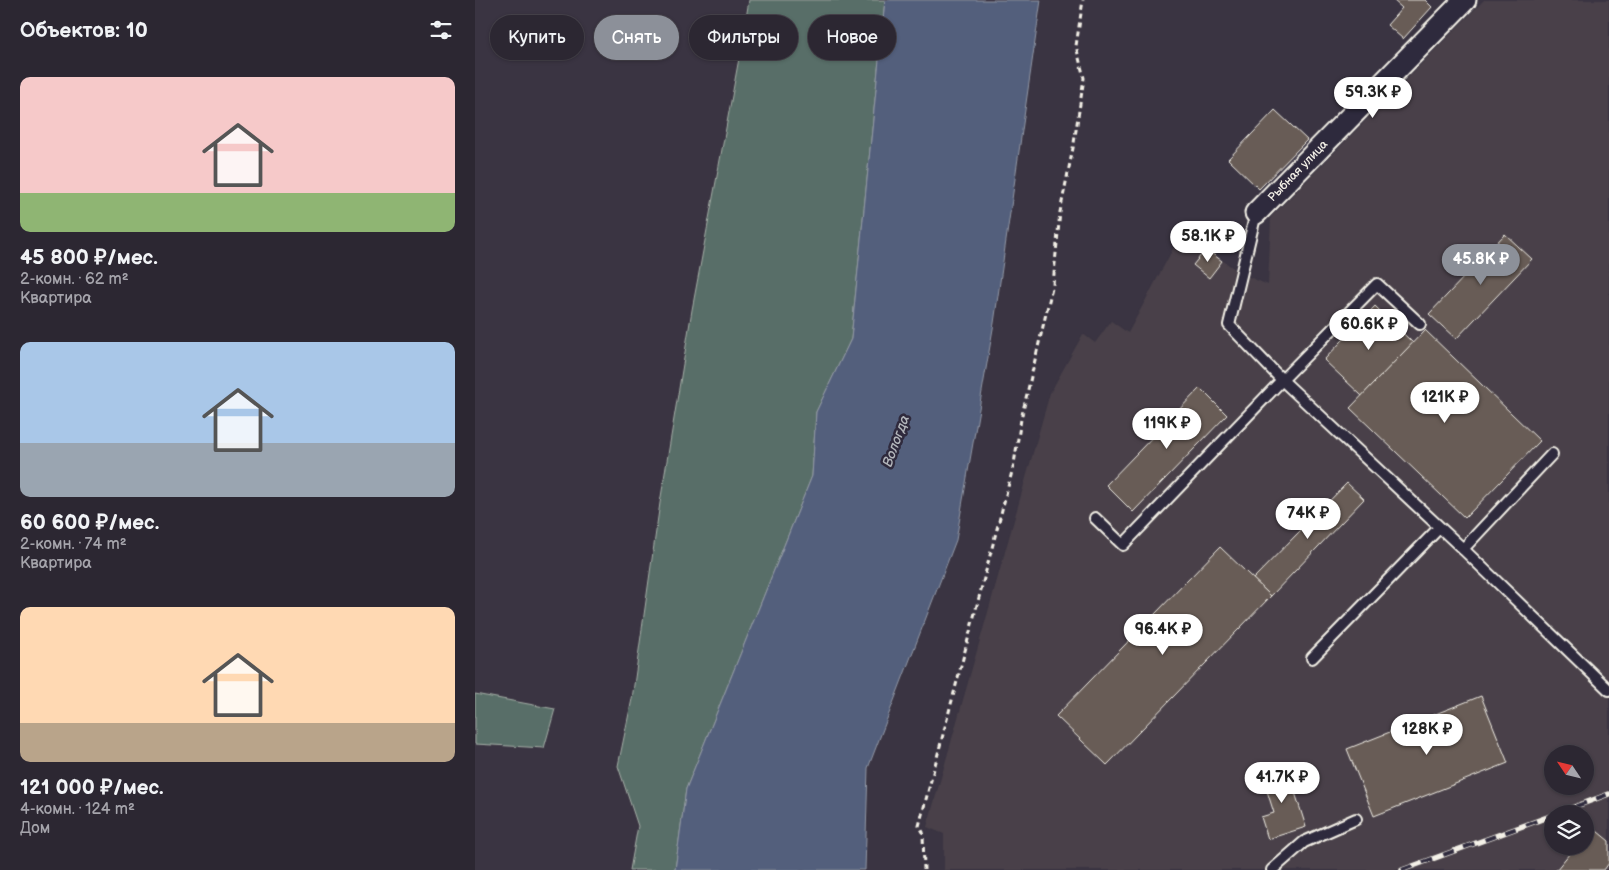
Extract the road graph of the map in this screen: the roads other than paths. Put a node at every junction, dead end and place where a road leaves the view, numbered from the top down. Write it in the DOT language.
graph roads {
  1 [pos="1465,0"];
  2 [pos="1256,213"];
  3 [pos="1419,324"];
  4 [pos="1281,380"];
  5 [pos="1552,454"];
  6 [pos="1095,518"];
  7 [pos="1439,528"];
  8 [pos="1463,549"];
  9 [pos="1312,658"];
  10 [pos="1609,690"];
  11 [pos="1356,819"];
  12 [pos="1273,870"];
  1 -- 2 [label="street, Рыбная улица"];
  2 -- 4 [label="lane"];
  3 -- 4 [label="lane"];
  4 -- 6 [label="lane"];
  4 -- 7 [label="lane"];
  5 -- 8 [label="lane"];
  7 -- 8 [label="lane"];
  7 -- 9 [label="lane"];
  8 -- 10 [label="lane"];
  11 -- 12 [label="lane"];
}
